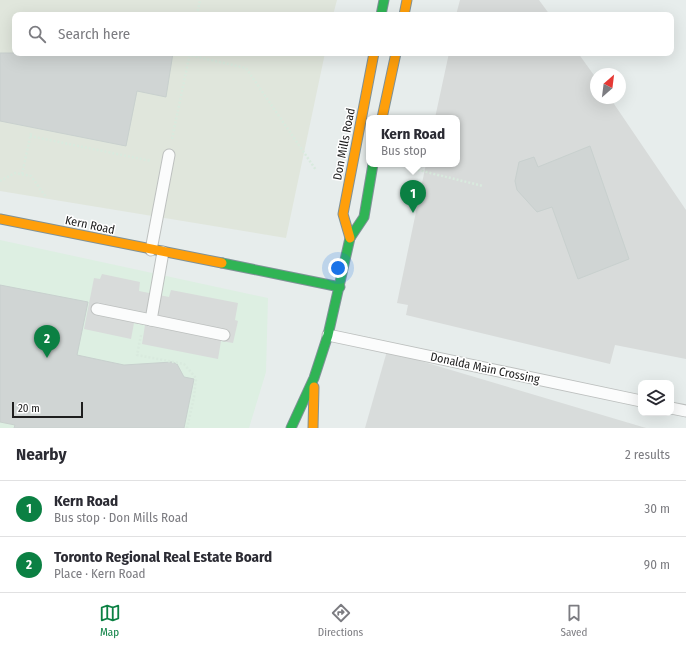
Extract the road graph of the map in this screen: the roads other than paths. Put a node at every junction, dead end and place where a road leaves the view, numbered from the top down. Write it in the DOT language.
graph roads {
  1 [pos="384,0"];
  2 [pos="407,0"];
  3 [pos="382,12"];
  4 [pos="405,12"];
  5 [pos="373,56"];
  6 [pos="395,56"];
  7 [pos="383,115"];
  8 [pos="168,160"];
  9 [pos="372,167"];
  10 [pos="0,219"];
  11 [pos="350,238"];
  12 [pos="151,250"];
  13 [pos="163,252"];
  14 [pos="340,287"];
  15 [pos="97,310"];
  16 [pos="147,319"];
  17 [pos="224,335"];
  18 [pos="328,335"];
  19 [pos="314,378"];
  20 [pos="638,400"];
  21 [pos="674,409"];
  22 [pos="686,411"];
  23 [pos="291,428"];
  24 [pos="313,428"];
  1 -- 3 [label="main road"];
  2 -- 4 [label="main road"];
  5 -- 11 [label="main road, Don Mills Road"];
  6 -- 7 [label="main road"];
  8 -- 12 [label="lane"];
  9 -- 11 [label="main road, Don Mills Road"];
  10 -- 12 [label="main road, Kern Road"];
  11 -- 14 [label="main road, Don Mills Road"];
  12 -- 13 [label="main road, Kern Road"];
  13 -- 14 [label="main road, Kern Road"];
  13 -- 16 [label="lane"];
  14 -- 18 [label="main road, Don Mills Road"];
  15 -- 16 [label="lane"];
  16 -- 17 [label="lane"];
  18 -- 19 [label="main road, Don Mills Road"];
  18 -- 20 [label="lane, Donalda Main Crossing"];
  19 -- 23 [label="main road, Don Mills Road"];
  19 -- 24 [label="main road, Don Mills Road"];
  21 -- 22 [label="lane"];
}
